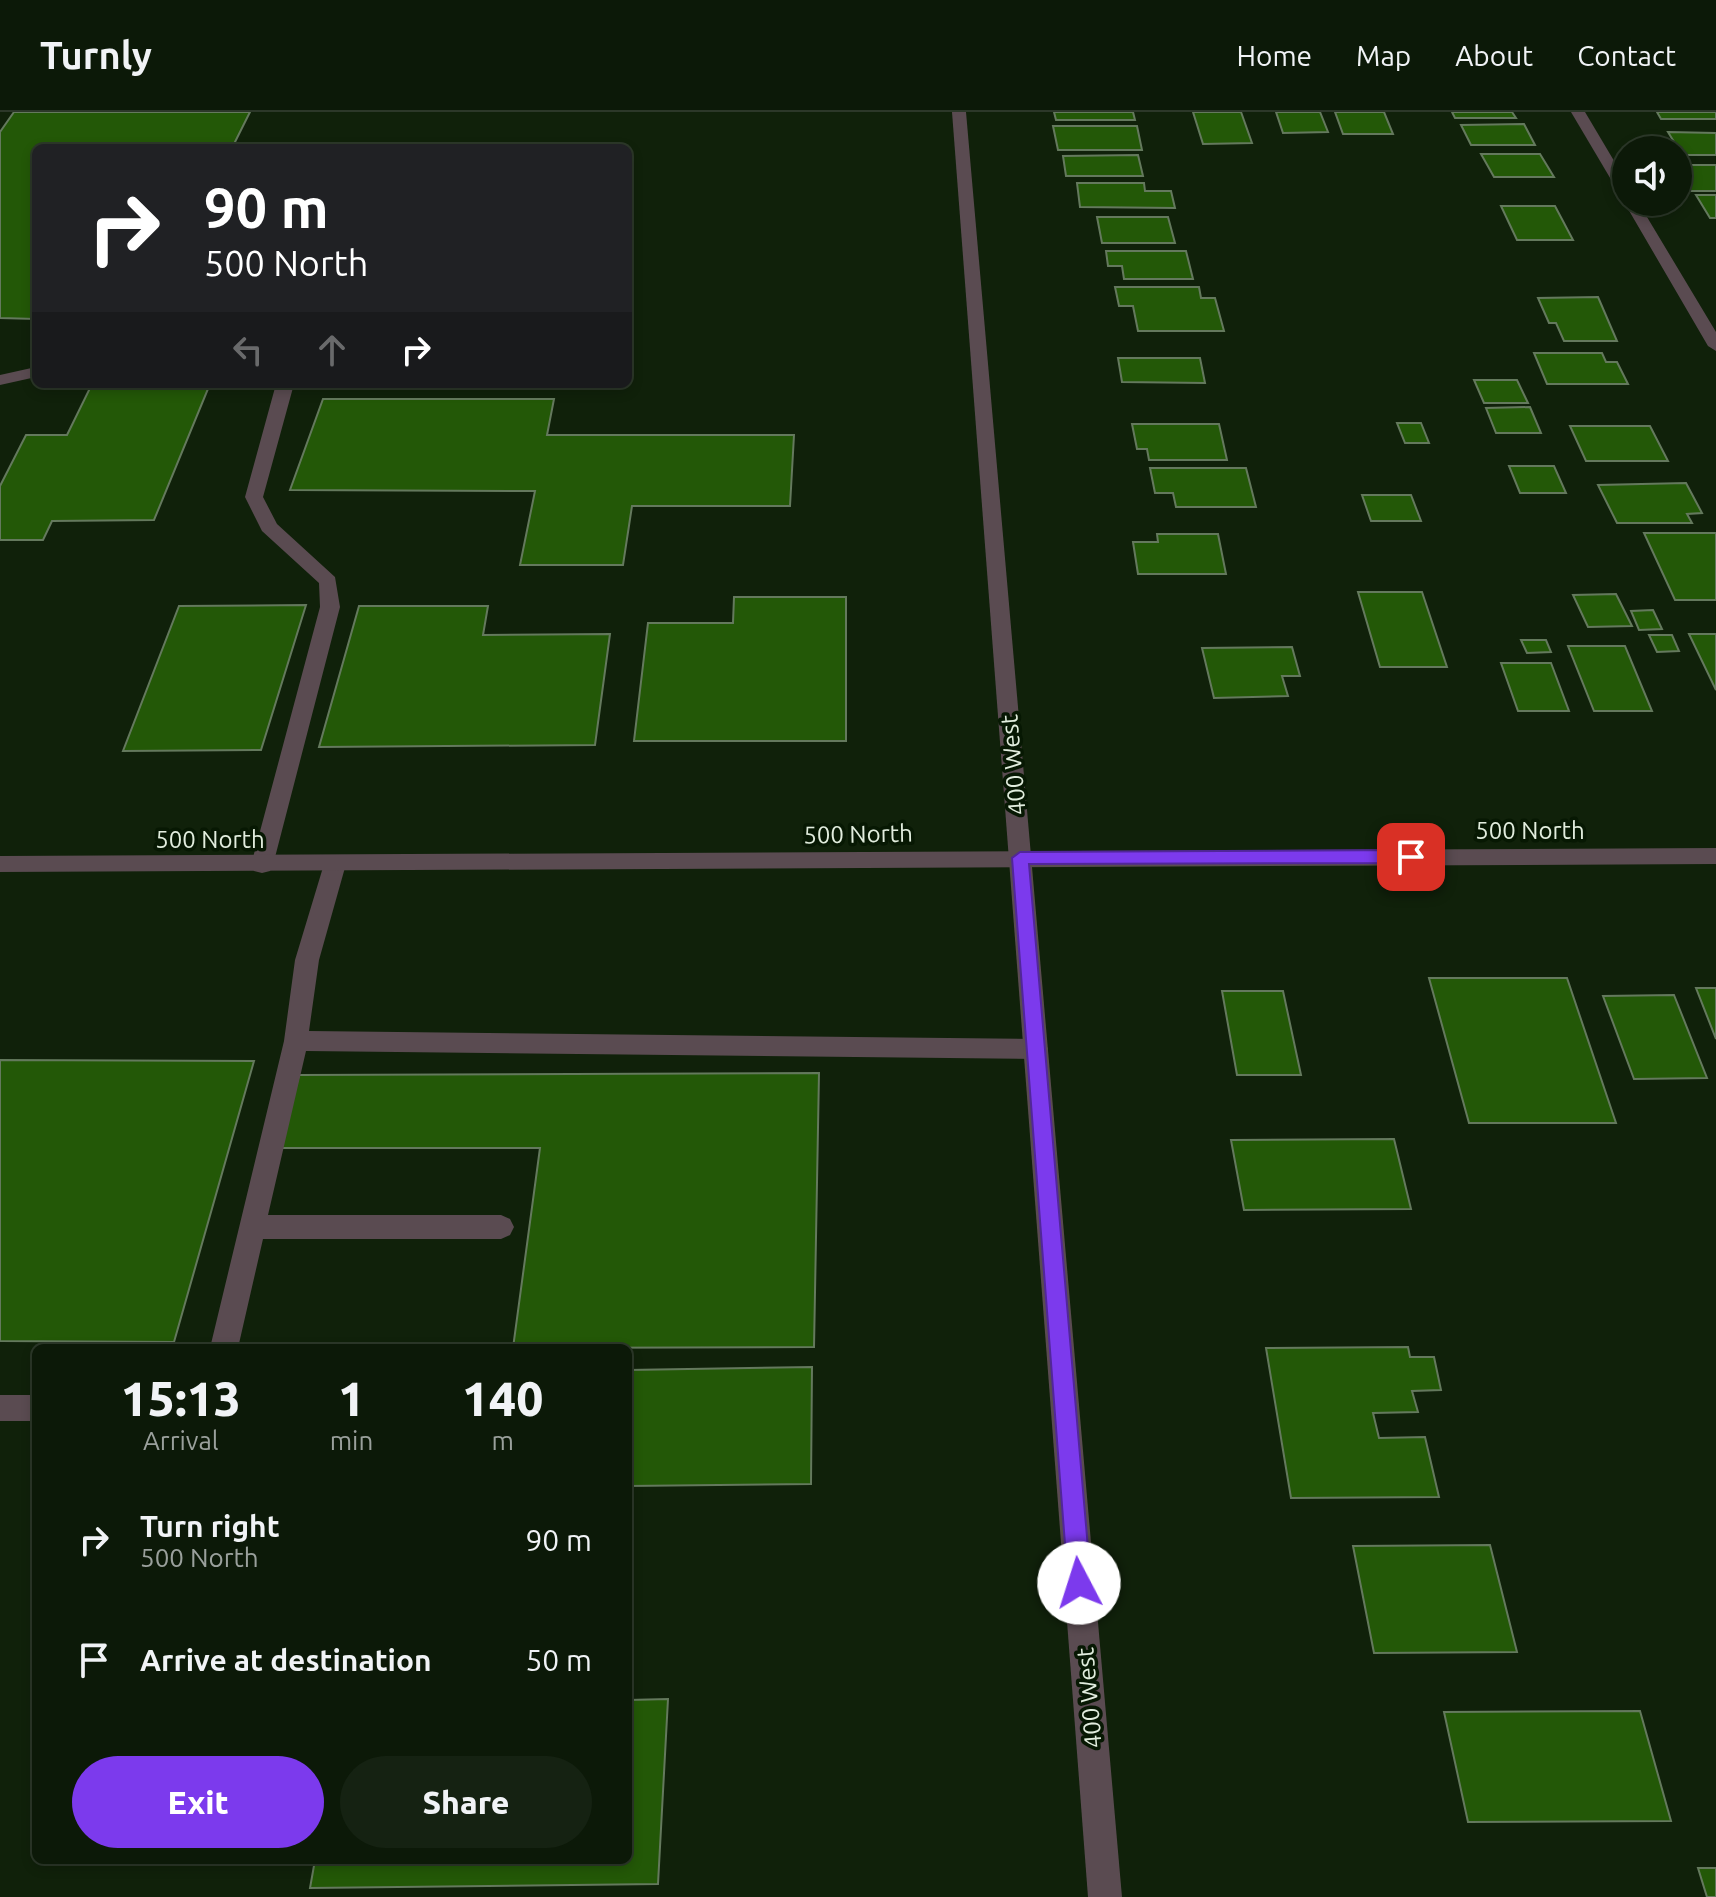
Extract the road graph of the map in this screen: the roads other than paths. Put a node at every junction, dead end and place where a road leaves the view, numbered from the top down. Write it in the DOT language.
graph roads {
  1 [pos="959,112"];
  2 [pos="1578,112"];
  3 [pos="1612,169"];
  4 [pos="1639,216"];
  5 [pos="1716,346"];
  6 [pos="32,373"];
  7 [pos="0,380"];
  8 [pos="285,388"];
  9 [pos="1716,856"];
  10 [pos="1020,858"];
  11 [pos="0,864"];
  12 [pos="335,864"];
  13 [pos="262,865"];
  14 [pos="296,1041"];
  15 [pos="1036,1049"];
  16 [pos="252,1227"];
  17 [pos="501,1227"];
  18 [pos="225,1344"];
  19 [pos="0,1408"];
  20 [pos="32,1408"];
  21 [pos="1105,1897"];
  1 -- 10 [label="street, 400 West"];
  2 -- 3 [label="street"];
  4 -- 5 [label="street"];
  6 -- 7 [label="street"];
  8 -- 13 [label="street"];
  9 -- 10 [label="street, 500 North"];
  10 -- 12 [label="street, 500 North"];
  10 -- 15 [label="street, 400 West"];
  11 -- 13 [label="street, 500 North"];
  12 -- 13 [label="street, 500 North"];
  12 -- 14 [label="street"];
  14 -- 15 [label="street"];
  14 -- 16 [label="street"];
  15 -- 21 [label="street, 400 West"];
  16 -- 17 [label="street"];
  16 -- 18 [label="street"];
  19 -- 20 [label="street"];
}
